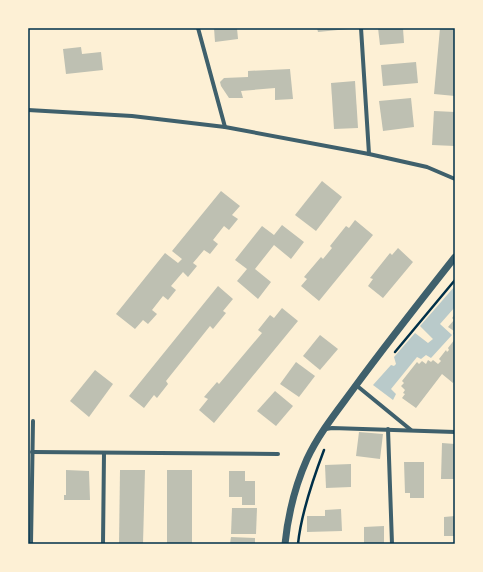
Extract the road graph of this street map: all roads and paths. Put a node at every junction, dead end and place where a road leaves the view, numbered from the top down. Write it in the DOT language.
graph roads {
  1 [pos="198,28"];
  2 [pos="361,28"];
  3 [pos="28,110"];
  4 [pos="225,127"];
  5 [pos="369,154"];
  6 [pos="455,179"];
  7 [pos="455,257"];
  8 [pos="455,280"];
  9 [pos="392,356"];
  10 [pos="356,386"];
  11 [pos="33,421"];
  12 [pos="324,429"];
  13 [pos="388,429"];
  14 [pos="411,430"];
  15 [pos="455,432"];
  16 [pos="324,448"];
  17 [pos="32,452"];
  18 [pos="104,453"];
  19 [pos="278,454"];
  20 [pos="31,544"];
  21 [pos="104,544"];
  22 [pos="285,544"];
  23 [pos="298,544"];
  24 [pos="392,544"];
  1 -- 4 [label="street"];
  2 -- 5 [label="street"];
  3 -- 4 [label="street"];
  4 -- 5 [label="street"];
  5 -- 6 [label="street"];
  7 -- 10 [label="street"];
  8 -- 9 [label="path"];
  10 -- 12 [label="street"];
  10 -- 14 [label="street"];
  11 -- 17 [label="street"];
  12 -- 13 [label="street"];
  12 -- 22 [label="street"];
  13 -- 14 [label="street"];
  13 -- 24 [label="street"];
  14 -- 15 [label="street"];
  16 -- 23 [label="path"];
  17 -- 18 [label="street"];
  17 -- 20 [label="street"];
  18 -- 19 [label="street"];
  18 -- 21 [label="street"];
}
